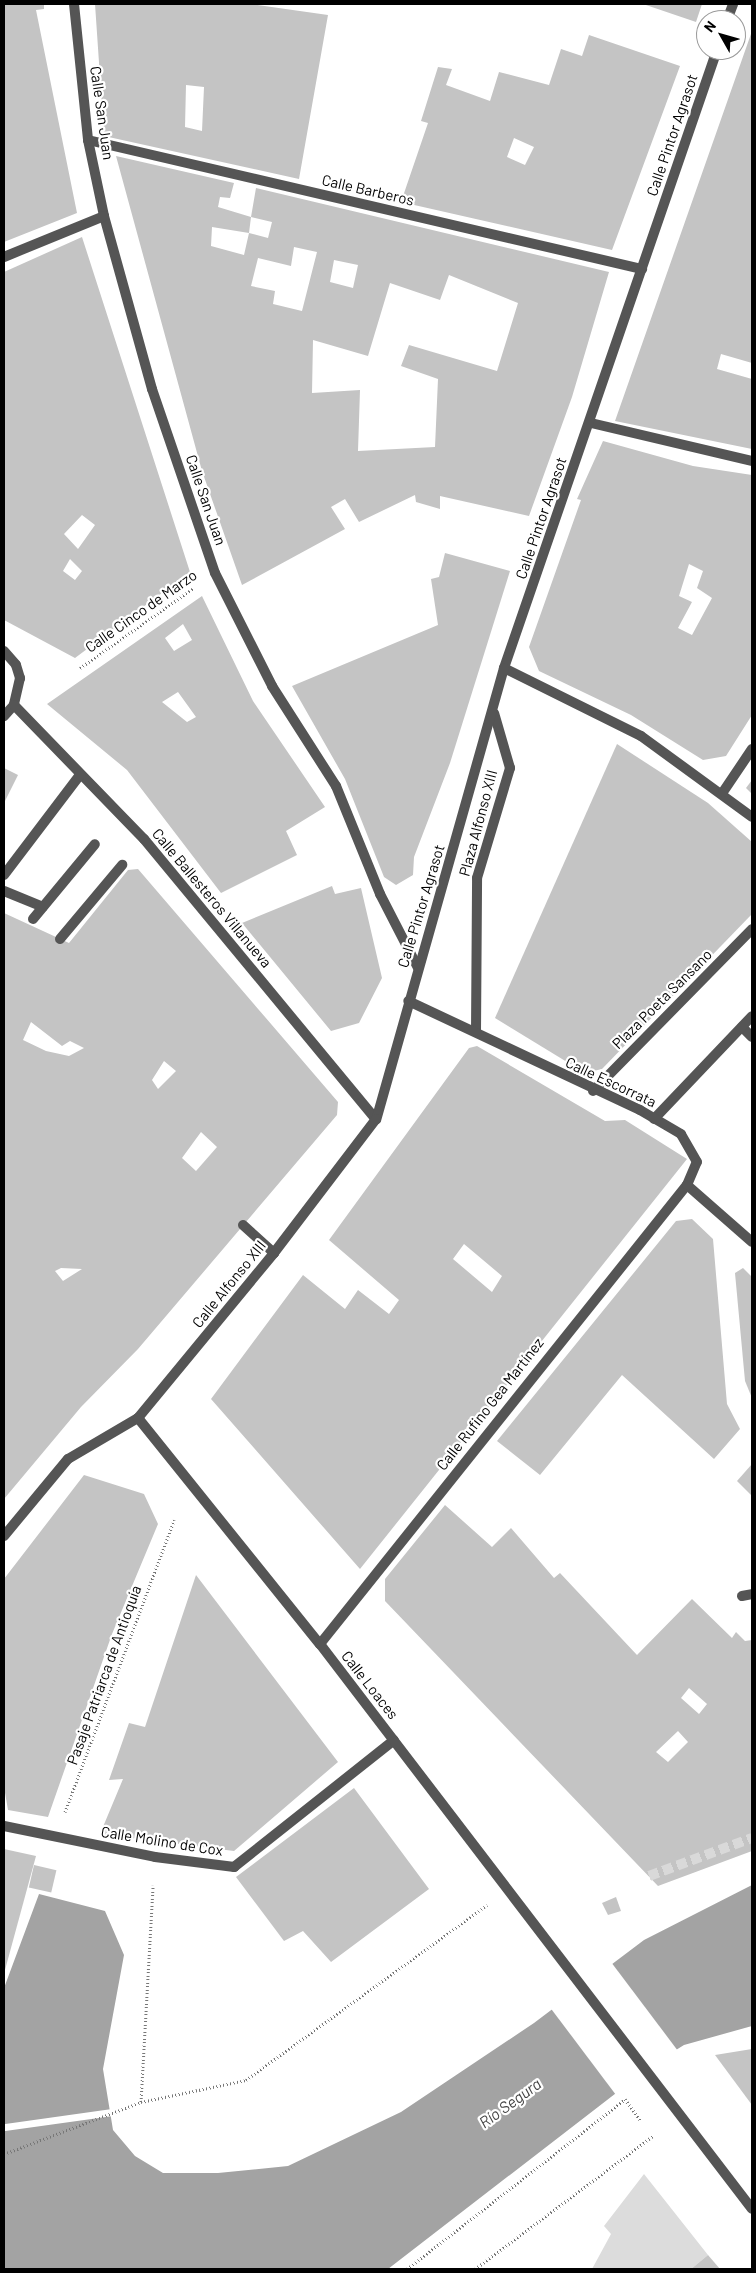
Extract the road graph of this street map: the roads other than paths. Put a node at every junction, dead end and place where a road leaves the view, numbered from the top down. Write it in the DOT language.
graph roads {
  1 [pos="74,4"];
  2 [pos="714,60"];
  3 [pos="88,140"];
  4 [pos="104,216"];
  5 [pos="4,257"];
  6 [pos="642,269"];
  7 [pos="591,424"];
  8 [pos="752,461"];
  9 [pos="4,651"];
  10 [pos="504,668"];
  11 [pos="14,705"];
  12 [pos="494,713"];
  13 [pos="4,716"];
  14 [pos="752,749"];
  15 [pos="80,775"];
  16 [pos="723,792"];
  17 [pos="752,817"];
  18 [pos="95,844"];
  19 [pos="122,864"];
  20 [pos="4,875"];
  21 [pos="4,891"];
  22 [pos="43,907"];
  23 [pos="33,919"];
  24 [pos="752,929"];
  25 [pos="60,939"];
  26 [pos="418,968"];
  27 [pos="408,1001"];
  28 [pos="752,1016"];
  29 [pos="742,1027"];
  30 [pos="476,1032"];
  31 [pos="752,1037"];
  32 [pos="593,1090"];
  33 [pos="654,1119"];
  34 [pos="376,1120"];
  35 [pos="688,1185"];
  36 [pos="242,1225"];
  37 [pos="752,1242"];
  38 [pos="274,1252"];
  39 [pos="138,1418"];
  40 [pos="4,1536"];
  41 [pos="320,1644"];
  42 [pos="394,1740"];
  43 [pos="4,1826"];
  44 [pos="752,2209"];
  1 -- 3 [label="street, Calle San Juan"];
  2 -- 6 [label="street, Calle Pintor Agrasot"];
  3 -- 4 [label="street, Calle San Juan"];
  3 -- 6 [label="street, Calle Barberos"];
  4 -- 5 [label="street"];
  4 -- 26 [label="street, Calle San Juan"];
  6 -- 7 [label="street, Calle Pintor Agrasot"];
  7 -- 8 [label="street"];
  7 -- 10 [label="street, Calle Pintor Agrasot"];
  9 -- 11 [label="street"];
  10 -- 12 [label="street, Calle Pintor Agrasot"];
  10 -- 16 [label="street"];
  11 -- 13 [label="street"];
  11 -- 15 [label="street, Calle Ballesteros Villanueva"];
  12 -- 26 [label="street, Calle Pintor Agrasot"];
  12 -- 30 [label="street, Plaza Alfonso XIII"];
  14 -- 16 [label="street"];
  15 -- 20 [label="street"];
  15 -- 34 [label="street, Calle Ballesteros Villanueva"];
  16 -- 17 [label="street"];
  18 -- 22 [label="street"];
  19 -- 25 [label="street"];
  21 -- 22 [label="street"];
  22 -- 23 [label="street"];
  24 -- 32 [label="street, Plaza Poeta Sansano"];
  26 -- 27 [label="street, Calle Pintor Agrasot"];
  27 -- 30 [label="street, Calle Escorrata"];
  27 -- 34 [label="street, Calle Alfonso XIII"];
  28 -- 29 [label="street"];
  29 -- 31 [label="street"];
  29 -- 33 [label="street"];
  30 -- 32 [label="street, Calle Escorrata"];
  32 -- 33 [label="street, Calle Escorrata"];
  33 -- 35 [label="street, Calle Escorrata"];
  34 -- 38 [label="street, Calle Alfonso XIII"];
  35 -- 37 [label="street"];
  35 -- 41 [label="street, Calle Rufino Gea Martínez"];
  36 -- 38 [label="street"];
  38 -- 39 [label="street, Calle Alfonso XIII"];
  39 -- 40 [label="street, Calle Alfonso XIII"];
  39 -- 41 [label="street, Calle Loaces"];
  41 -- 42 [label="street, Calle Loaces"];
  42 -- 43 [label="street, Calle Molino de Cox"];
  42 -- 44 [label="street, Calle Loaces"];
}
